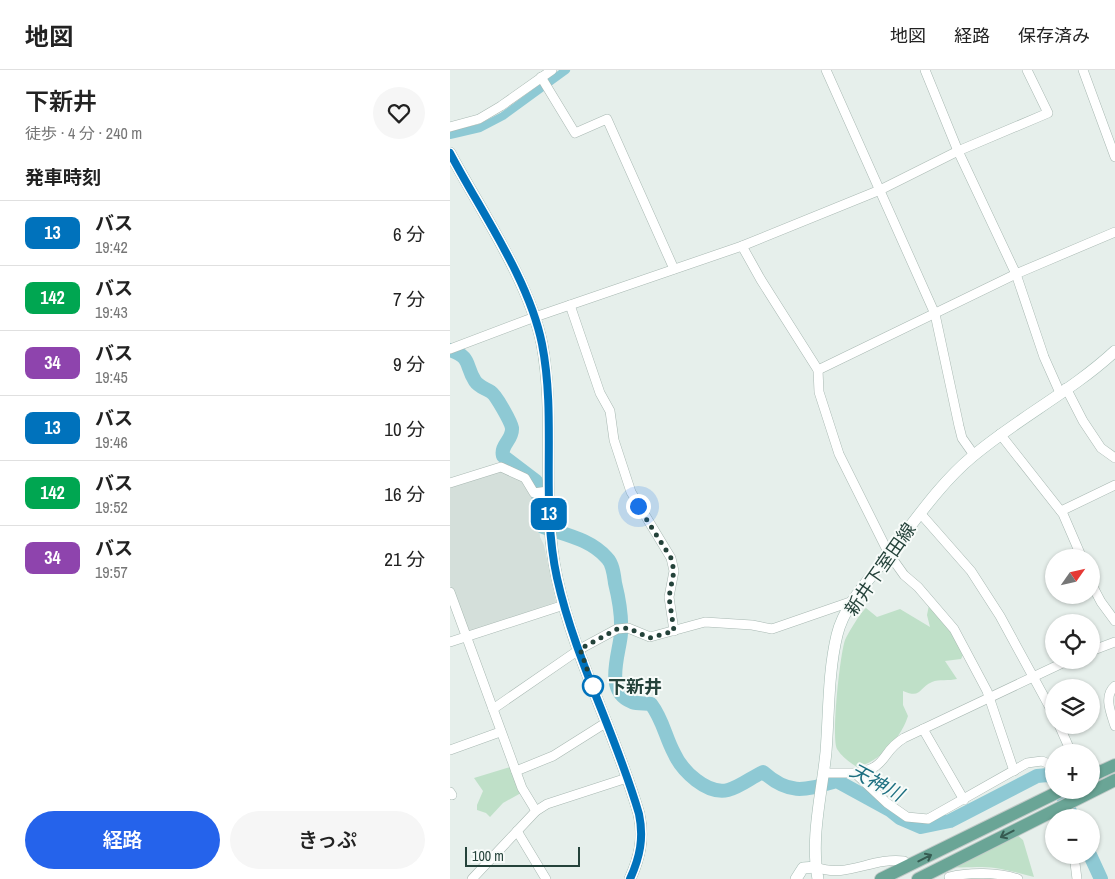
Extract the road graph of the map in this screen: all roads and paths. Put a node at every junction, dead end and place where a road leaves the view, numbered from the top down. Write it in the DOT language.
graph roads {
  1 [pos="552,70"];
  2 [pos="826,70"];
  3 [pos="925,70"];
  4 [pos="1027,70"];
  5 [pos="1083,70"];
  6 [pos="544,82"];
  7 [pos="450,127"];
  8 [pos="958,151"];
  9 [pos="450,153"];
  10 [pos="1115,157"];
  11 [pos="880,190"];
  12 [pos="1115,232"];
  13 [pos="742,246"];
  14 [pos="674,269"];
  15 [pos="1016,274"];
  16 [pos="570,304"];
  17 [pos="935,314"];
  18 [pos="535,317"];
  19 [pos="450,349"];
  20 [pos="1115,351"];
  21 [pos="818,370"];
  22 [pos="1063,390"];
  23 [pos="1000,434"];
  24 [pos="974,455"];
  25 [pos="1115,458"];
  26 [pos="450,483"];
  27 [pos="1115,485"];
  28 [pos="548,491"];
  29 [pos="1061,511"];
  30 [pos="920,513"];
  31 [pos="1078,549"];
  32 [pos="889,554"];
  33 [pos="450,592"];
  34 [pos="1100,600"];
  35 [pos="853,601"];
  36 [pos="564,605"];
  37 [pos="1115,621"];
  38 [pos="674,631"];
  39 [pos="466,637"];
  40 [pos="450,642"];
  41 [pos="1115,642"];
  42 [pos="1100,648"];
  43 [pos="580,649"];
  44 [pos="1052,669"];
  45 [pos="1035,678"];
  46 [pos="1115,686"];
  47 [pos="1045,697"];
  48 [pos="988,699"];
  49 [pos="493,709"];
  50 [pos="607,722"];
  51 [pos="1115,726"];
  52 [pos="923,729"];
  53 [pos="500,732"];
  54 [pos="450,750"];
  55 [pos="1045,763"];
  56 [pos="1115,765"];
  57 [pos="516,771"];
  58 [pos="1014,771"];
  59 [pos="1100,772"];
  60 [pos="824,773"];
  61 [pos="854,773"];
  62 [pos="627,778"];
  63 [pos="1115,780"];
  64 [pos="1045,798"];
  65 [pos="964,800"];
  66 [pos="536,811"];
  67 [pos="516,831"];
  68 [pos="904,861"];
  69 [pos="1075,864"];
  70 [pos="816,867"];
  71 [pos="948,874"];
  72 [pos="472,879"];
  73 [pos="546,879"];
  74 [pos="630,879"];
  75 [pos="796,879"];
  76 [pos="818,879"];
  77 [pos="881,879"];
  78 [pos="918,879"];
  79 [pos="1018,879"];
  80 [pos="1077,879"];
  1 -- 6 [label="street"];
  2 -- 11 [label="street"];
  3 -- 8 [label="street"];
  4 -- 8 [label="street"];
  5 -- 10 [label="street"];
  6 -- 7 [label="street"];
  6 -- 14 [label="street"];
  8 -- 11 [label="street"];
  8 -- 15 [label="street"];
  9 -- 18 [label="main road"];
  11 -- 13 [label="street"];
  11 -- 17 [label="street"];
  12 -- 15 [label="street"];
  13 -- 14 [label="street"];
  13 -- 21 [label="street"];
  14 -- 16 [label="street"];
  15 -- 17 [label="street"];
  15 -- 22 [label="street"];
  16 -- 18 [label="street"];
  16 -- 38 [label="street"];
  17 -- 21 [label="street"];
  17 -- 24 [label="street"];
  18 -- 19 [label="street"];
  18 -- 28 [label="main road"];
  20 -- 22 [label="main road, 新井下室田線"];
  21 -- 32 [label="street"];
  22 -- 23 [label="main road, 新井下室田線"];
  22 -- 25 [label="street"];
  23 -- 24 [label="main road, 新井下室田線"];
  23 -- 29 [label="street"];
  24 -- 30 [label="main road, 新井下室田線"];
  26 -- 28 [label="street"];
  27 -- 29 [label="street"];
  28 -- 36 [label="main road"];
  29 -- 31 [label="street"];
  30 -- 32 [label="main road, 新井下室田線"];
  30 -- 45 [label="street"];
  32 -- 35 [label="main road, 新井下室田線"];
  32 -- 48 [label="street"];
  33 -- 39 [label="street"];
  34 -- 37 [label="street"];
  35 -- 38 [label="street"];
  35 -- 60 [label="main road, 新井下室田線"];
  36 -- 39 [label="street"];
  36 -- 43 [label="main road"];
  38 -- 43 [label="street"];
  39 -- 40 [label="street"];
  39 -- 49 [label="street"];
  41 -- 42 [label="street"];
  43 -- 49 [label="street"];
  43 -- 50 [label="main road"];
  44 -- 45 [label="street"];
  45 -- 47 [label="street"];
  45 -- 48 [label="street"];
  46 -- 51 [label="street"];
  48 -- 52 [label="street"];
  48 -- 58 [label="street"];
  49 -- 53 [label="street"];
  50 -- 57 [label="street"];
  50 -- 62 [label="main road"];
  52 -- 61 [label="street"];
  52 -- 65 [label="street"];
  53 -- 54 [label="street"];
  53 -- 57 [label="street"];
  55 -- 58 [label="street"];
  56 -- 59 [label="main road"];
  57 -- 66 [label="street"];
  58 -- 65 [label="street"];
  60 -- 61 [label="street"];
  60 -- 70 [label="main road, 新井下室田線"];
  61 -- 65 [label="street"];
  62 -- 66 [label="street"];
  62 -- 74 [label="main road"];
  63 -- 71 [label="main road, one-way"];
  77 -- 64 [label="main road, one-way"];
  66 -- 67 [label="street"];
  67 -- 72 [label="street"];
  67 -- 73 [label="street"];
  68 -- 70 [label="street"];
  69 -- 80 [label="street"];
  70 -- 75 [label="main road"];
  70 -- 76 [label="main road, 新井下室田線"];
  71 -- 78 [label="main road"];
  71 -- 79 [label="street"];
}
